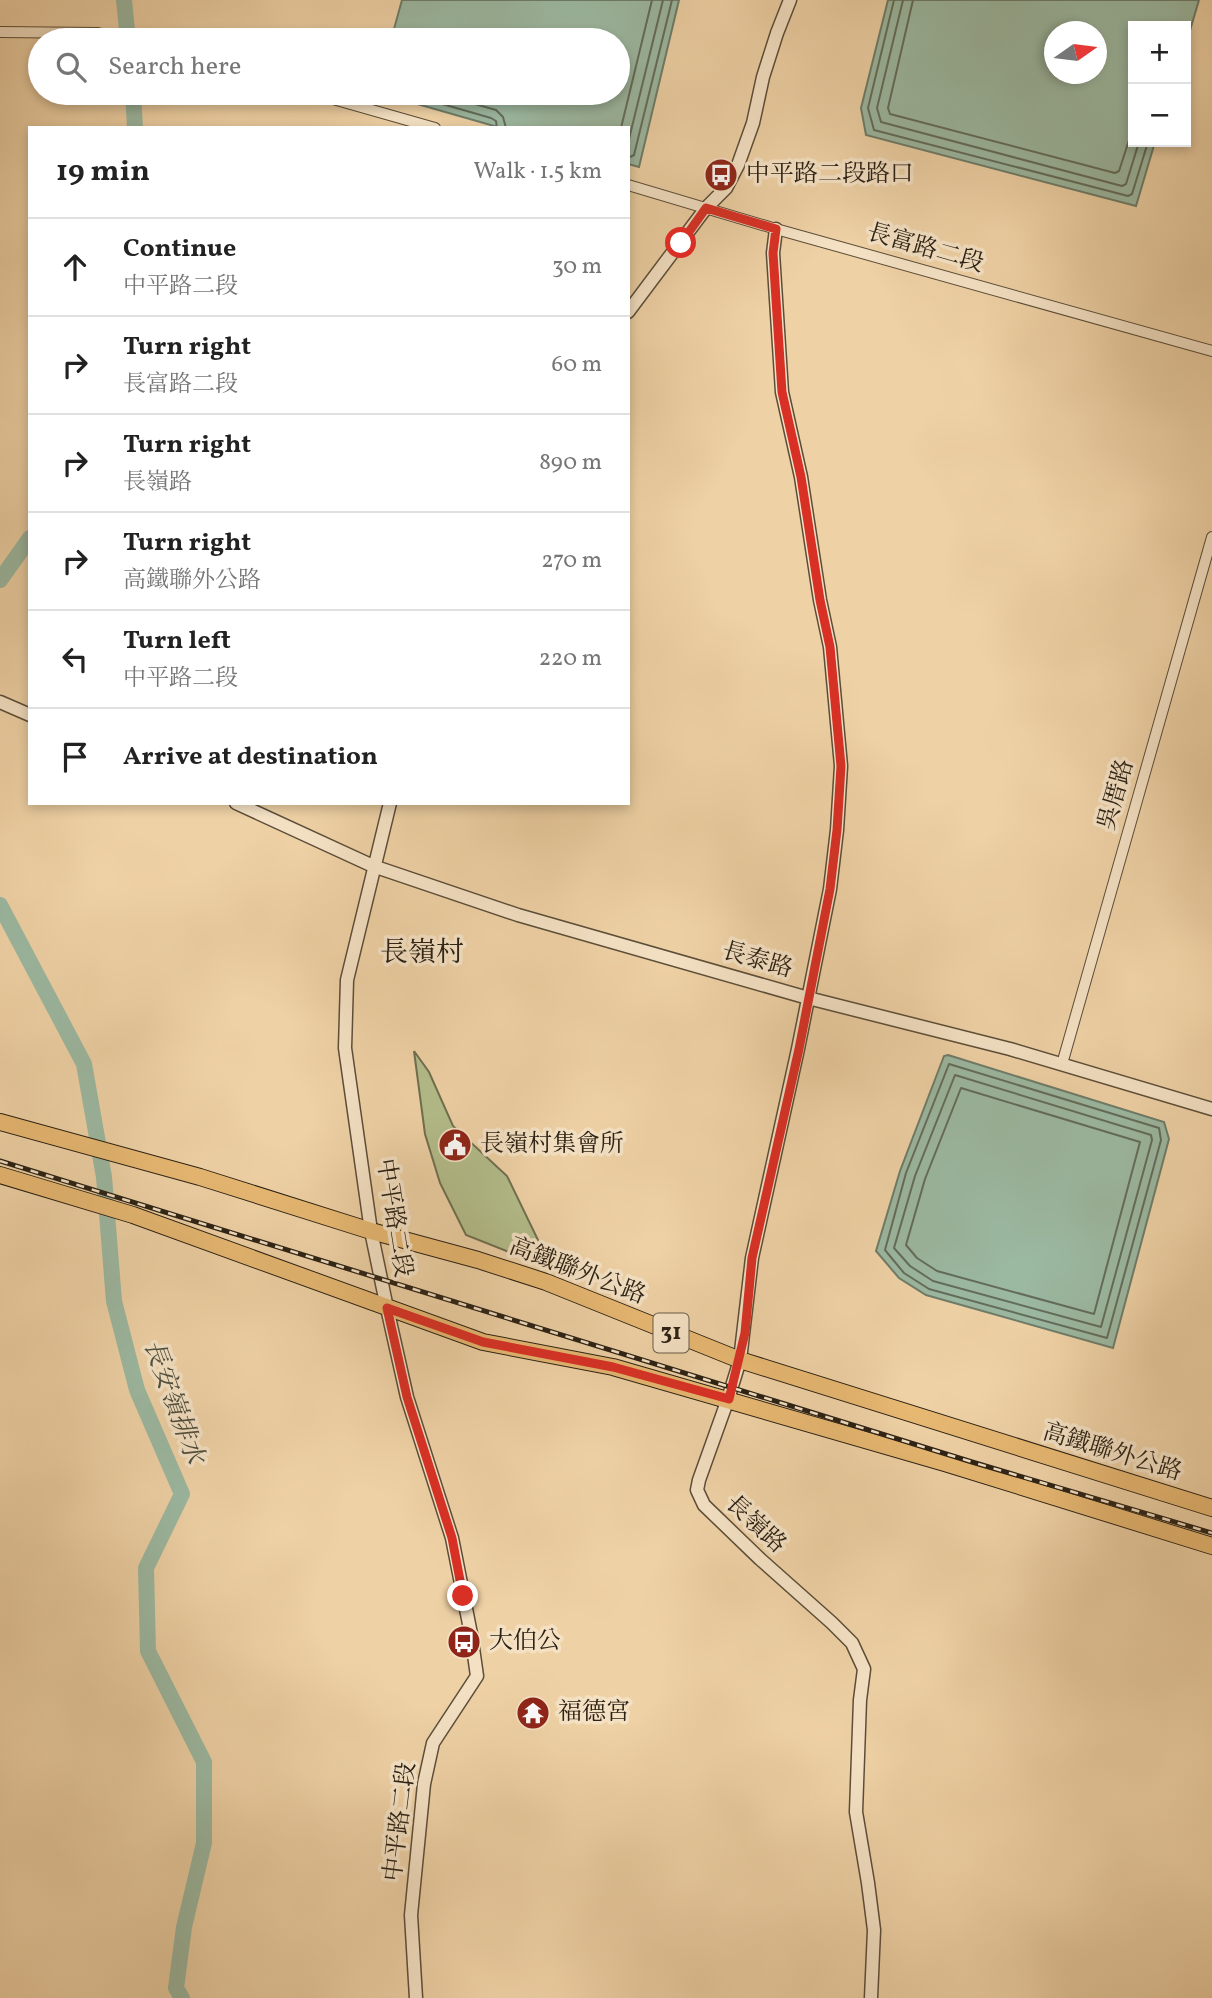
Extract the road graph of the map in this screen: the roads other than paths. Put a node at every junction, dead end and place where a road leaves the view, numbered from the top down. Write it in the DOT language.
graph roads {
  1 [pos="790,0"];
  2 [pos="0,32"];
  3 [pos="28,32"];
  4 [pos="354,105"];
  5 [pos="428,126"];
  6 [pos="630,186"];
  7 [pos="706,208"];
  8 [pos="776,229"];
  9 [pos="630,309"];
  10 [pos="1212,351"];
  11 [pos="1212,537"];
  12 [pos="0,702"];
  13 [pos="28,714"];
  14 [pos="240,805"];
  15 [pos="389,805"];
  16 [pos="373,866"];
  17 [pos="808,998"];
  18 [pos="1062,1064"];
  19 [pos="1212,1110"];
  20 [pos="0,1122"];
  21 [pos="0,1175"];
  22 [pos="372,1231"];
  23 [pos="387,1308"];
  24 [pos="740,1360"];
  25 [pos="729,1399"];
  26 [pos="1212,1508"];
  27 [pos="1212,1546"];
  28 [pos="416,1998"];
  29 [pos="871,1998"];
  1 -- 7 [label="street"];
  2 -- 3 [label="street"];
  4 -- 5 [label="street"];
  6 -- 7 [label="street, 長富路二段"];
  7 -- 8 [label="street, 長富路二段"];
  7 -- 9 [label="street"];
  8 -- 10 [label="street, 長富路二段"];
  8 -- 17 [label="street, 長嶺路"];
  11 -- 18 [label="street, 吳厝路"];
  12 -- 13 [label="street"];
  14 -- 16 [label="street, 長泰路"];
  15 -- 16 [label="street, 中平路二段"];
  16 -- 17 [label="street, 長泰路"];
  16 -- 22 [label="street, 中平路二段"];
  17 -- 18 [label="street, 長泰路"];
  17 -- 24 [label="street, 長嶺路"];
  18 -- 19 [label="street, 長泰路"];
  20 -- 22 [label="main road, 高鐵聯外公路 / 31"];
  21 -- 23 [label="main road, 31"];
  22 -- 23 [label="street, 中平路二段"];
  22 -- 24 [label="main road, 高鐵聯外公路 / 31"];
  23 -- 25 [label="main road, 31"];
  23 -- 28 [label="street, 中平路二段"];
  24 -- 25 [label="street, 長嶺路"];
  24 -- 26 [label="main road, 高鐵聯外公路 / 31"];
  25 -- 27 [label="main road, 31"];
  25 -- 29 [label="street, 長嶺路"];
}
